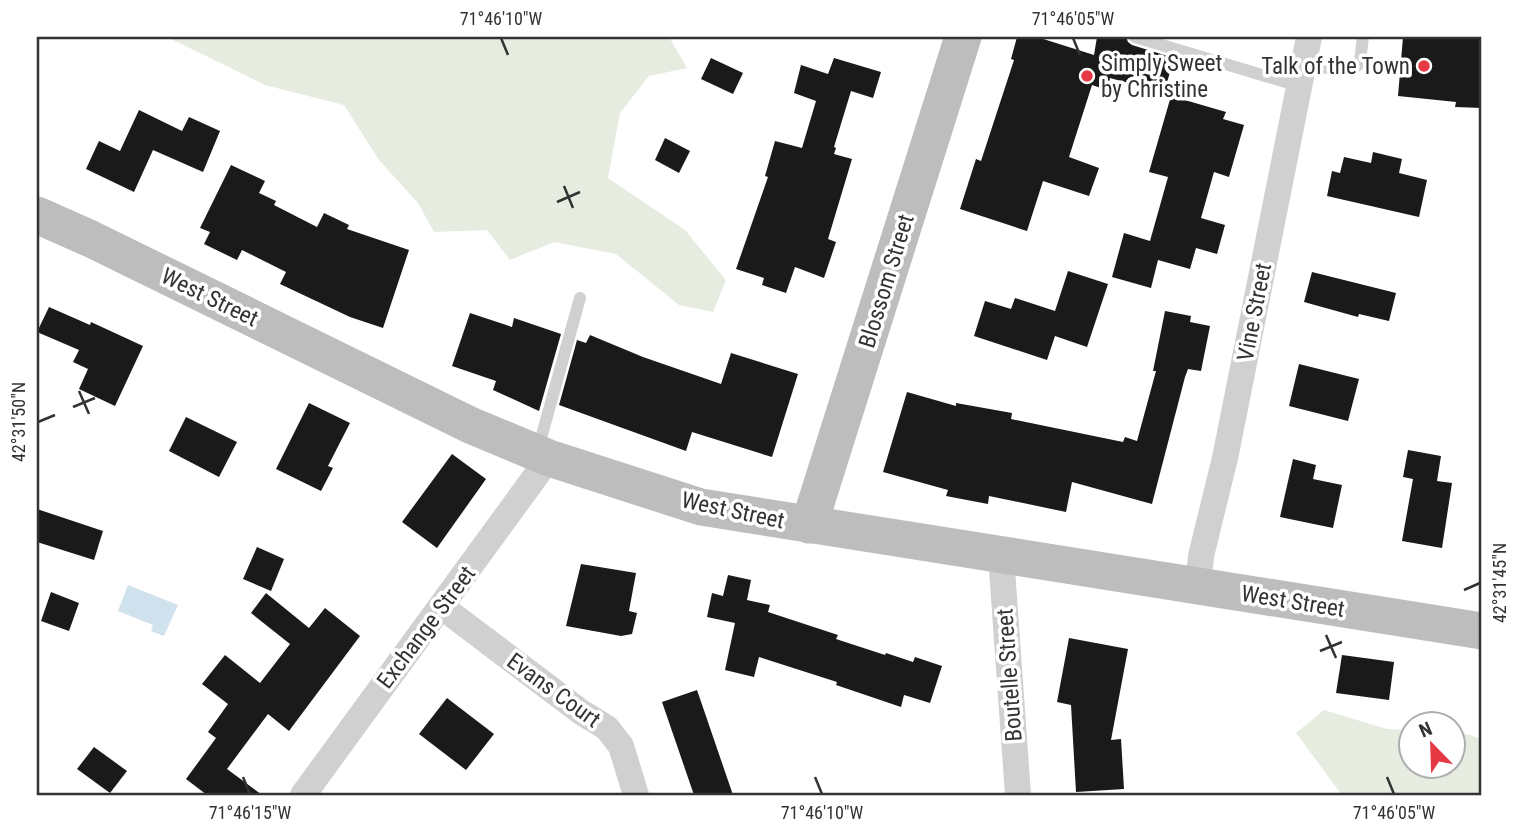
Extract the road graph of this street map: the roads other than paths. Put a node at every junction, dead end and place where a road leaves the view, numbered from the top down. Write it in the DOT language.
graph roads {
  1 [pos="963,37"];
  2 [pos="1135,37"];
  3 [pos="1309,37"];
  4 [pos="1363,37"];
  5 [pos="1301,75"];
  6 [pos="37,215"];
  7 [pos="580,298"];
  8 [pos="543,456"];
  9 [pos="810,525"];
  10 [pos="1001,555"];
  11 [pos="1198,587"];
  12 [pos="442,607"];
  13 [pos="1482,631"];
  14 [pos="303,795"];
  15 [pos="636,795"];
  16 [pos="1018,795"];
  1 -- 9 [label="main road, Blossom Street"];
  2 -- 5 [label="lane"];
  3 -- 5 [label="street, Vine Street"];
  4 -- 5 [label="lane"];
  5 -- 11 [label="street, Vine Street"];
  6 -- 8 [label="main road, West Street"];
  7 -- 8 [label="lane"];
  8 -- 9 [label="main road, West Street"];
  8 -- 12 [label="street, Exchange Street"];
  9 -- 10 [label="main road, West Street"];
  10 -- 11 [label="main road, West Street"];
  10 -- 16 [label="street, Boutelle Street"];
  11 -- 13 [label="main road, West Street"];
  12 -- 14 [label="street, Exchange Street"];
  12 -- 15 [label="street, Evans Court"];
}
